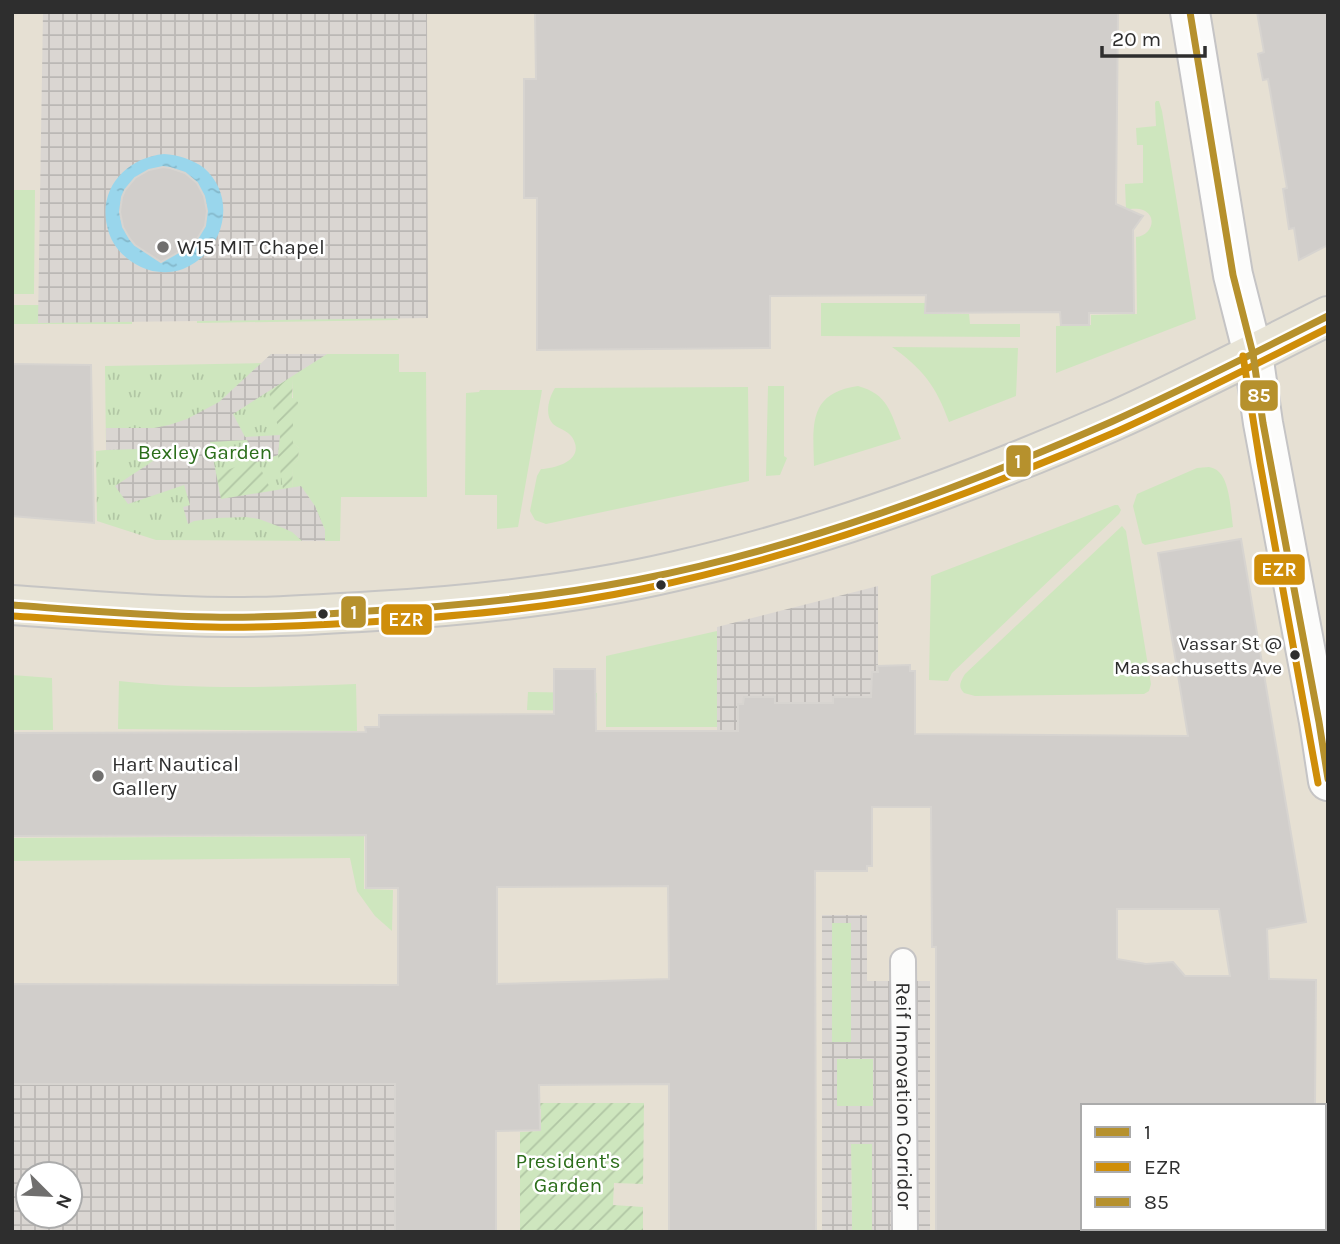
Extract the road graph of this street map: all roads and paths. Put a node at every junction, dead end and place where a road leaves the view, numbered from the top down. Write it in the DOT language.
graph roads {
  1 [pos="1190,12"];
  2 [pos="1328,316"];
  3 [pos="1253,354"];
  4 [pos="12,605"];
  5 [pos="1328,781"];
  6 [pos="902,961"];
  7 [pos="905,1232"];
  1 -- 3 [label="main road"];
  2 -- 3 [label="main road"];
  3 -- 4 [label="main road"];
  3 -- 5 [label="main road"];
  6 -- 7 [label="street, Reif Innovation Corridor"];
}
